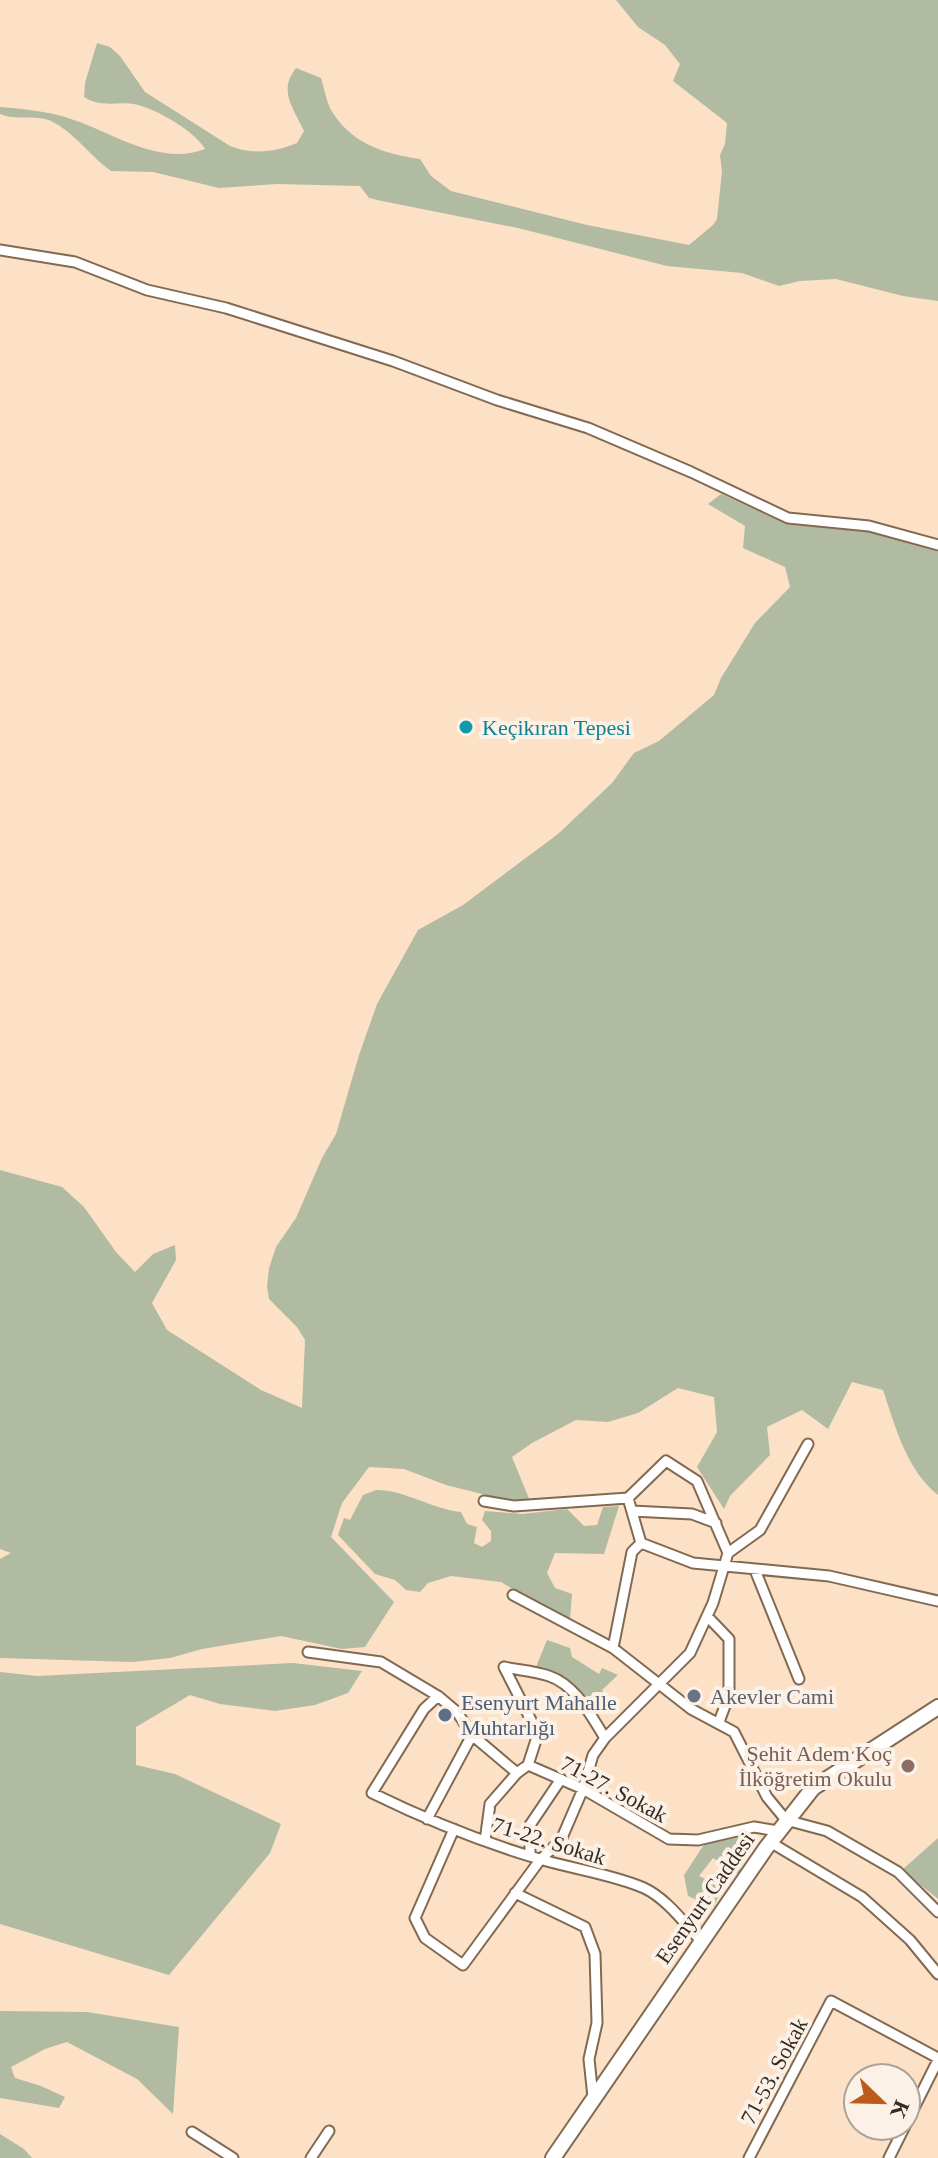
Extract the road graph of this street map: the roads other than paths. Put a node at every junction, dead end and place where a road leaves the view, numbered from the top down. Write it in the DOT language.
graph roads {
  1 [pos="0,250"];
  2 [pos="938,545"];
  3 [pos="808,1444"];
  4 [pos="628,1498"];
  5 [pos="484,1501"];
  6 [pos="632,1511"];
  7 [pos="716,1523"];
  8 [pos="641,1543"];
  9 [pos="728,1553"];
  10 [pos="725,1568"];
  11 [pos="755,1570"];
  12 [pos="513,1595"];
  13 [pos="938,1601"];
  14 [pos="707,1616"];
  15 [pos="613,1648"];
  16 [pos="308,1652"];
  17 [pos="799,1679"];
  18 [pos="661,1685"];
  19 [pos="438,1696"];
  20 [pos="938,1707"];
  21 [pos="719,1722"];
  22 [pos="472,1735"];
  23 [pos="605,1738"];
  24 [pos="528,1765"];
  25 [pos="517,1773"];
  26 [pos="561,1779"];
  27 [pos="583,1789"];
  28 [pos="427,1819"];
  29 [pos="454,1829"];
  30 [pos="778,1831"];
  31 [pos="485,1841"];
  32 [pos="535,1858"];
  33 [pos="515,1893"];
  34 [pos="938,1912"];
  35 [pos="702,1942"];
  36 [pos="938,1974"];
  37 [pos="938,2059"];
  38 [pos="922,2092"];
  39 [pos="593,2097"];
  40 [pos="329,2131"];
  41 [pos="192,2132"];
  42 [pos="233,2158"];
  43 [pos="311,2158"];
  44 [pos="553,2158"];
  45 [pos="749,2158"];
  1 -- 2 [label="street"];
  3 -- 9 [label="street"];
  4 -- 5 [label="street"];
  4 -- 6 [label="street"];
  4 -- 7 [label="street"];
  6 -- 7 [label="street"];
  6 -- 8 [label="street"];
  7 -- 9 [label="street"];
  8 -- 10 [label="street"];
  8 -- 15 [label="street"];
  9 -- 10 [label="street"];
  10 -- 11 [label="street"];
  10 -- 14 [label="street"];
  11 -- 13 [label="street"];
  11 -- 17 [label="street"];
  12 -- 15 [label="street"];
  14 -- 18 [label="street"];
  14 -- 21 [label="street"];
  15 -- 18 [label="street"];
  16 -- 19 [label="street"];
  18 -- 21 [label="street"];
  18 -- 23 [label="street"];
  19 -- 22 [label="street"];
  19 -- 28 [label="street, 71-22. Sokak"];
  20 -- 30 [label="street, Esenyurt Caddesi"];
  21 -- 30 [label="street"];
  22 -- 25 [label="street"];
  22 -- 28 [label="street"];
  23 -- 24 [label="street"];
  23 -- 27 [label="street"];
  24 -- 25 [label="street"];
  24 -- 26 [label="street, 71-27. Sokak"];
  25 -- 31 [label="street"];
  26 -- 27 [label="street, 71-27. Sokak"];
  26 -- 32 [label="street"];
  27 -- 30 [label="street, 71-27. Sokak"];
  27 -- 32 [label="street"];
  28 -- 29 [label="street, 71-22. Sokak"];
  29 -- 31 [label="street, 71-22. Sokak"];
  29 -- 33 [label="street"];
  30 -- 34 [label="street, 71-27. Sokak"];
  30 -- 35 [label="street, Esenyurt Caddesi"];
  30 -- 36 [label="street"];
  31 -- 32 [label="street, 71-22. Sokak"];
  32 -- 33 [label="street"];
  32 -- 35 [label="street, 71-22. Sokak"];
  33 -- 39 [label="street"];
  35 -- 39 [label="street, Esenyurt Caddesi"];
  37 -- 38 [label="street"];
  37 -- 45 [label="street, 71-53. Sokak"];
  39 -- 44 [label="street, Esenyurt Caddesi"];
  40 -- 43 [label="street"];
  41 -- 42 [label="street"];
}
